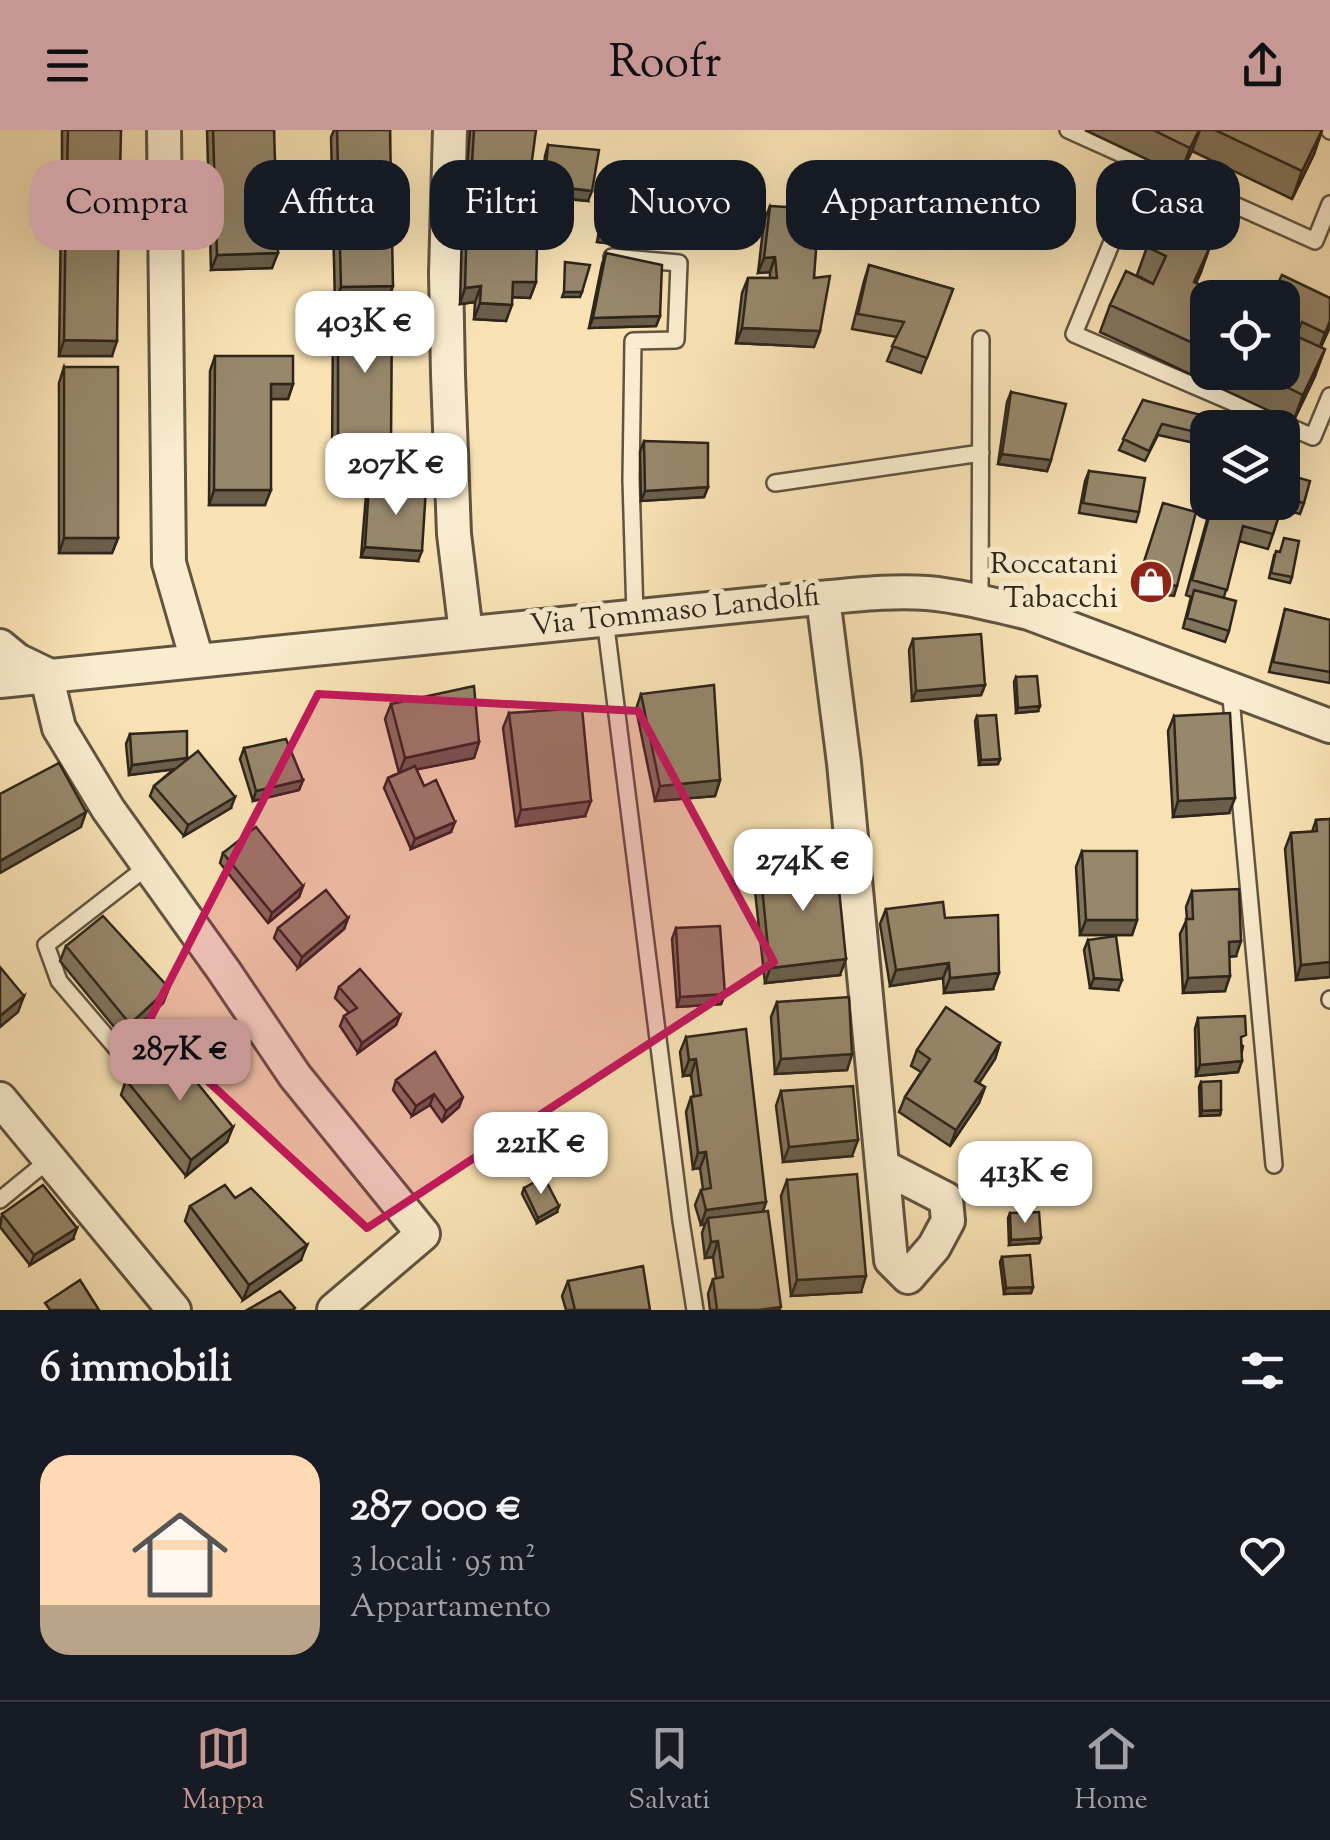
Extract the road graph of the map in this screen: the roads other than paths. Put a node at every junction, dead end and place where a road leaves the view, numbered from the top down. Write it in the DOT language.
graph roads {
  1 [pos="164,130"];
  2 [pos="450,130"];
  3 [pos="1068,130"];
  4 [pos="1330,204"];
  5 [pos="1109,250"];
  6 [pos="612,256"];
  7 [pos="982,340"];
  8 [pos="1330,396"];
  9 [pos="981,453"];
  10 [pos="775,482"];
  11 [pos="823,598"];
  12 [pos="980,601"];
  13 [pos="620,618"];
  14 [pos="466,633"];
  15 [pos="0,646"];
  16 [pos="198,660"];
  17 [pos="46,674"];
  18 [pos="0,681"];
  19 [pos="1230,687"];
  20 [pos="1330,726"];
  21 [pos="148,866"];
  22 [pos="123,1056"];
  23 [pos="0,1099"];
  24 [pos="50,1158"];
  25 [pos="1274,1165"];
  26 [pos="882,1166"];
  27 [pos="0,1200"];
  28 [pos="174,1310"];
  29 [pos="334,1310"];
  30 [pos="695,1310"];
  1 -- 16 [label="street"];
  2 -- 14 [label="street"];
  3 -- 4 [label="lane"];
  5 -- 8 [label="lane"];
  6 -- 13 [label="lane"];
  7 -- 9 [label="lane"];
  9 -- 10 [label="lane"];
  9 -- 12 [label="lane"];
  11 -- 12 [label="street, Via Tommaso Landolfi"];
  11 -- 13 [label="street, Via Tommaso Landolfi"];
  11 -- 26 [label="street"];
  12 -- 19 [label="street, Via Tommaso Landolfi"];
  13 -- 14 [label="street, Via Tommaso Landolfi"];
  13 -- 30 [label="lane"];
  14 -- 16 [label="street, Via Tommaso Landolfi"];
  15 -- 17 [label="street"];
  16 -- 17 [label="street, Via Tommaso Landolfi"];
  17 -- 18 [label="street, Via Tommaso Landolfi"];
  17 -- 21 [label="street"];
  19 -- 20 [label="street, Via Tommaso Landolfi"];
  19 -- 25 [label="lane"];
  21 -- 22 [label="lane"];
  21 -- 29 [label="street"];
  23 -- 24 [label="street"];
  24 -- 27 [label="lane"];
  24 -- 28 [label="street"];
}
